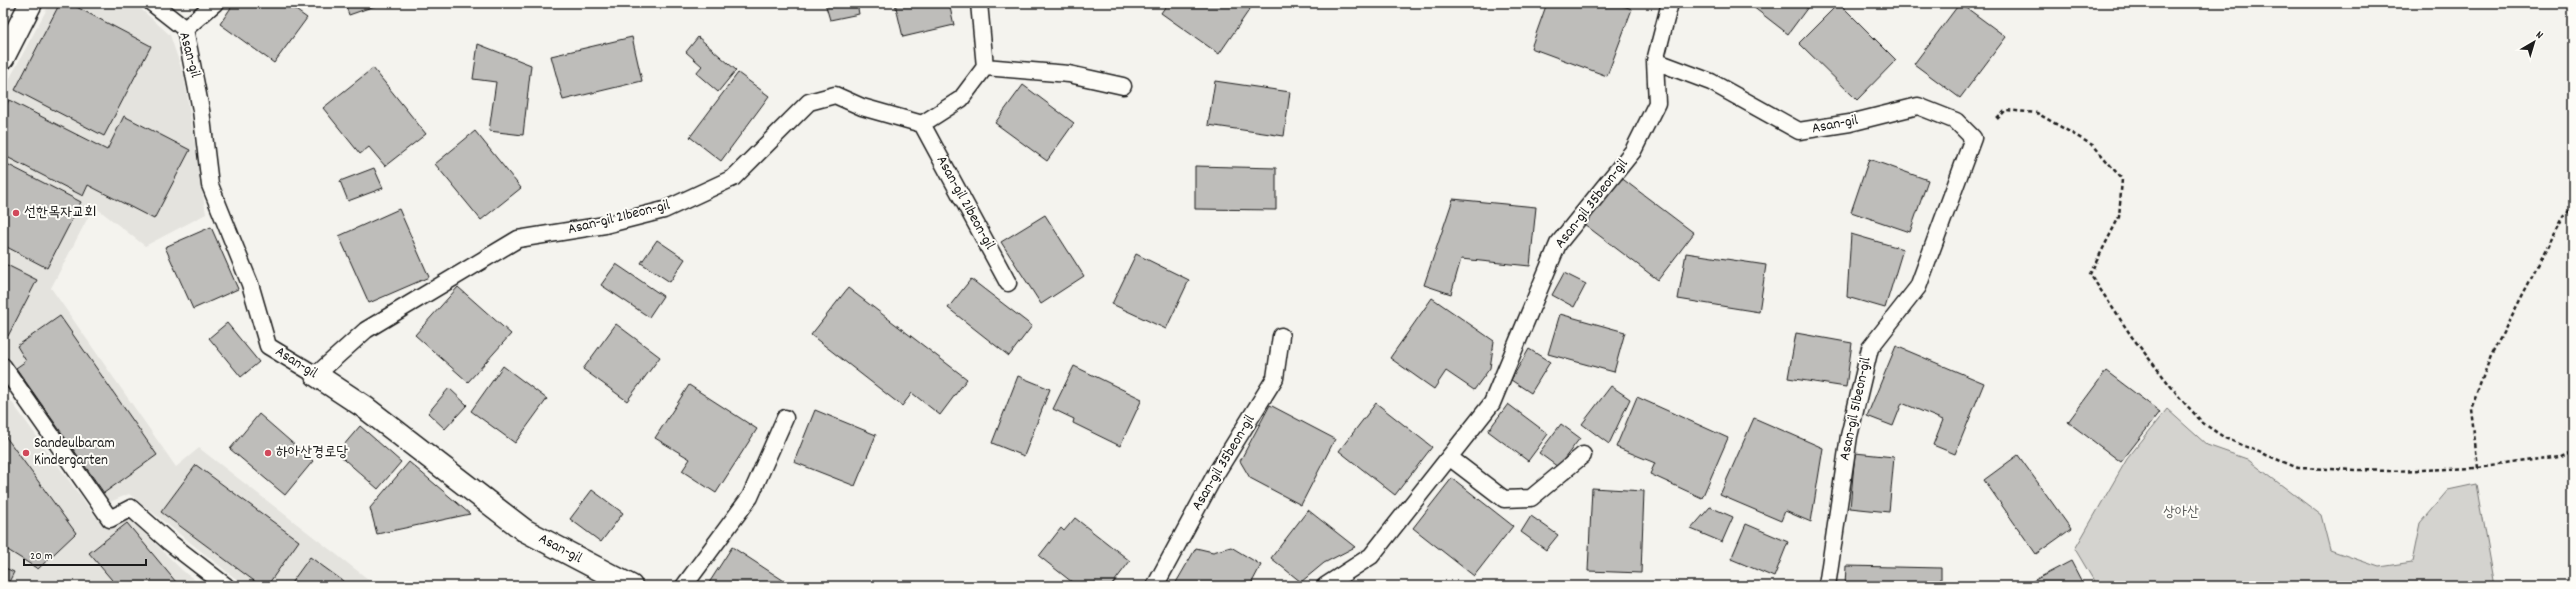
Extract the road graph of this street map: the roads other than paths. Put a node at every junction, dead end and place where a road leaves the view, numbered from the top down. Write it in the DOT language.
graph roads {
  1 [pos="31,3"];
  2 [pos="152,3"];
  3 [pos="215,3"];
  4 [pos="979,3"];
  5 [pos="1670,3"];
  6 [pos="185,29"];
  7 [pos="3,58"];
  8 [pos="1655,61"];
  9 [pos="985,67"];
  10 [pos="1123,86"];
  11 [pos="922,124"];
  12 [pos="1973,138"];
  13 [pos="1008,282"];
  14 [pos="1281,336"];
  15 [pos="3,366"];
  16 [pos="316,375"];
  17 [pos="785,418"];
  18 [pos="1583,455"];
  19 [pos="1449,458"];
  20 [pos="226,586"];
  21 [pos="632,586"];
  22 [pos="684,586"];
  23 [pos="1155,586"];
  24 [pos="1325,586"];
  25 [pos="1827,586"];
  1 -- 7 [label="street"];
  2 -- 6 [label="lane, Asan-gil"];
  3 -- 6 [label="lane"];
  4 -- 9 [label="lane"];
  5 -- 8 [label="lane, Asan-gil 35beon-gil"];
  6 -- 16 [label="lane, Asan-gil"];
  8 -- 12 [label="lane, Asan-gil"];
  8 -- 19 [label="lane, Asan-gil 35beon-gil"];
  9 -- 10 [label="lane"];
  9 -- 11 [label="lane"];
  11 -- 13 [label="lane, Asan-gil 21beon-gil"];
  11 -- 16 [label="lane, Asan-gil 21beon-gil"];
  12 -- 25 [label="lane, Asan-gil 51beon-gil"];
  14 -- 23 [label="lane, Asan-gil 35beon-gil"];
  15 -- 20 [label="lane"];
  16 -- 21 [label="street, Asan-gil"];
  17 -- 22 [label="lane"];
  18 -- 19 [label="lane"];
  19 -- 24 [label="lane, Asan-gil 35beon-gil"];
}
